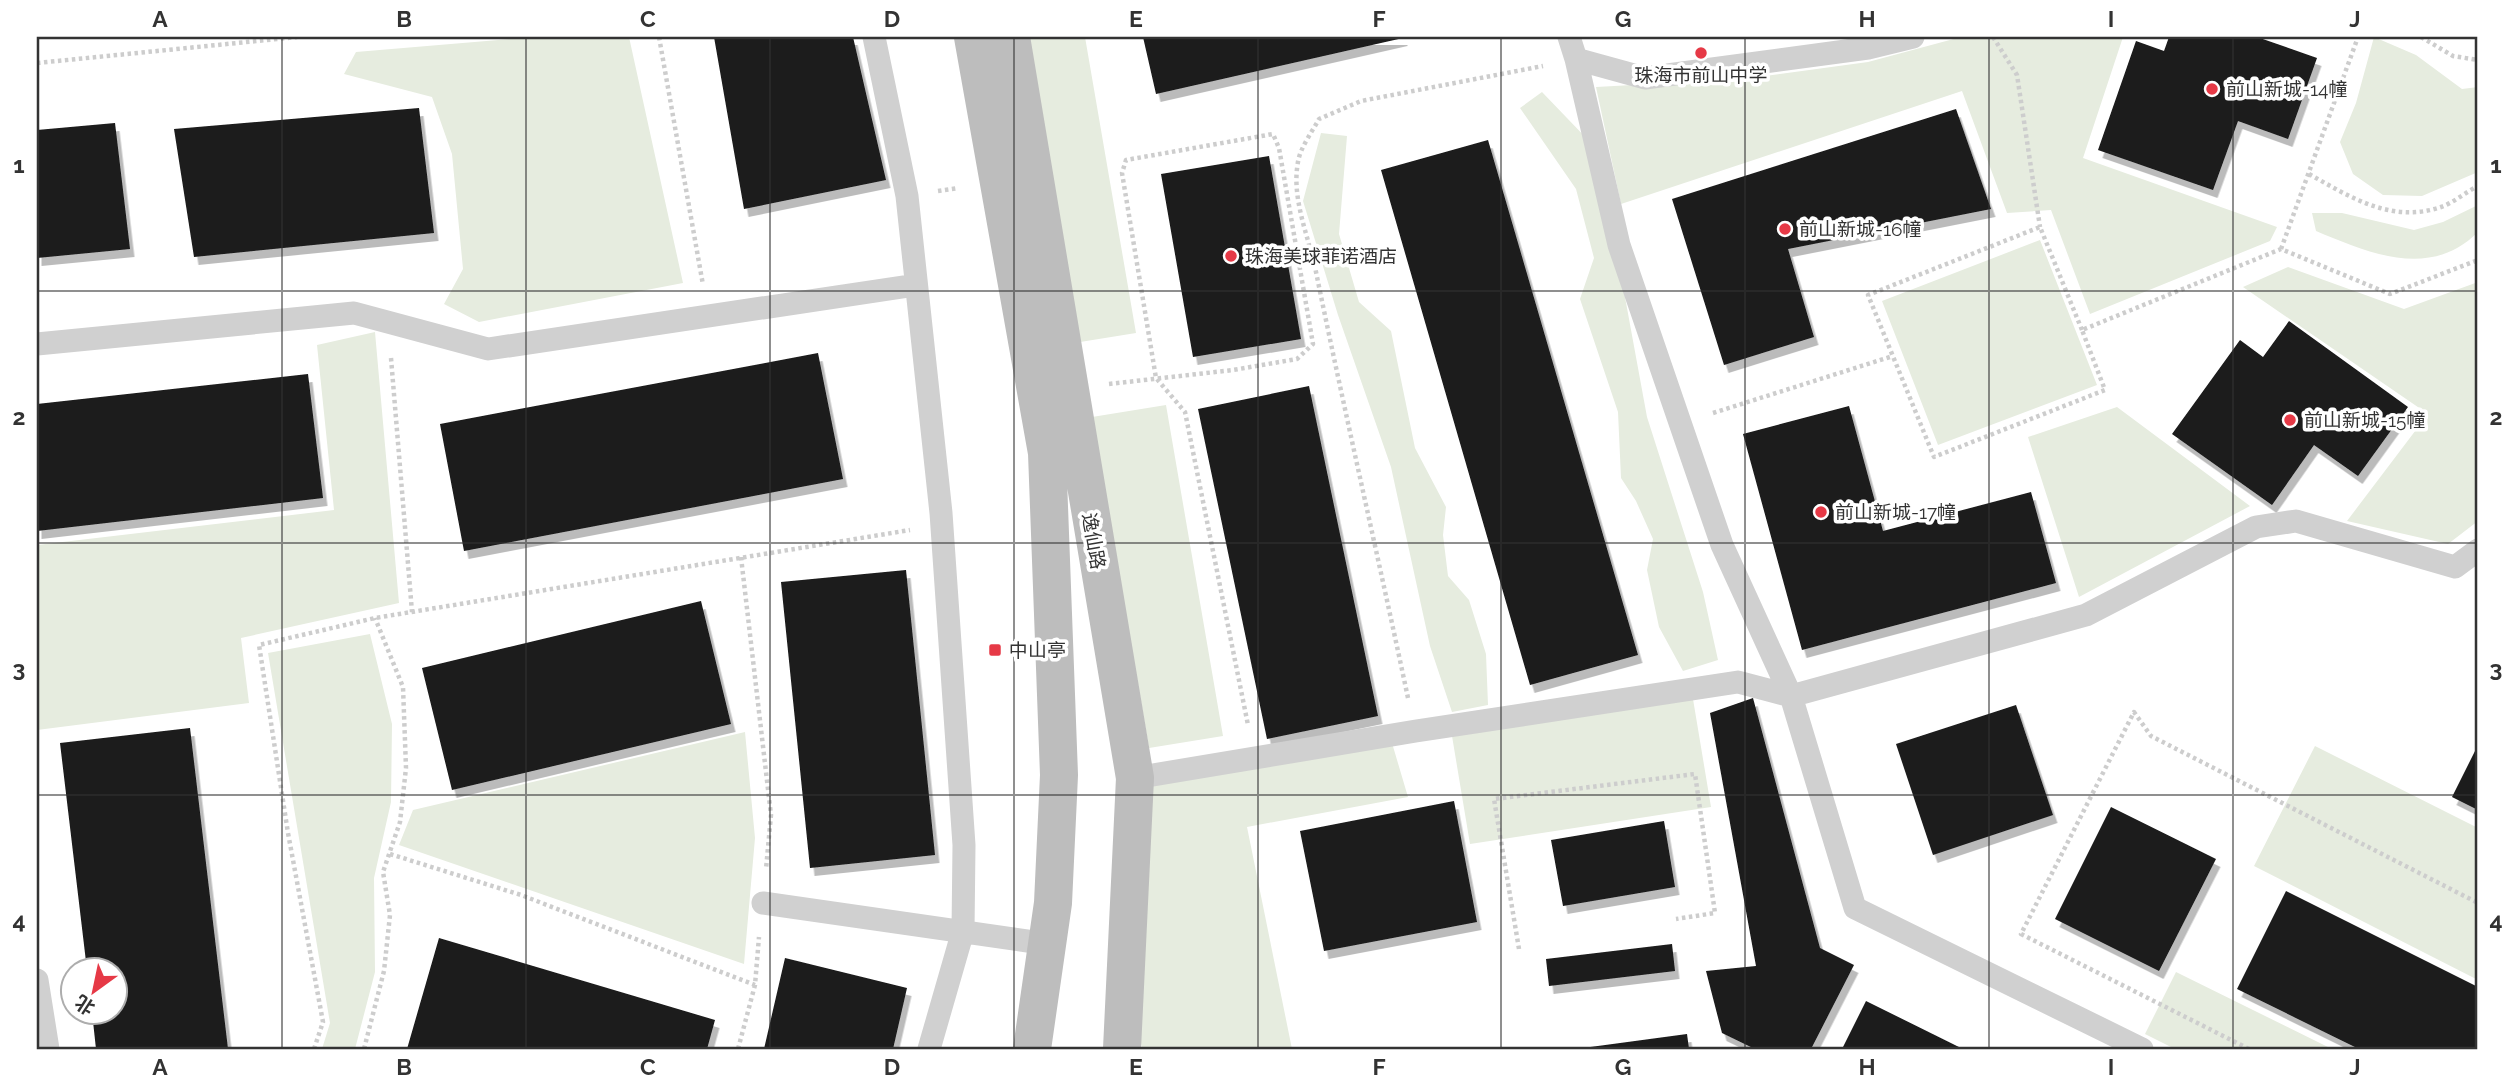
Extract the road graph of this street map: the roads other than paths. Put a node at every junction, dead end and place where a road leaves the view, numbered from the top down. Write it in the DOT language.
graph roads {
  1 [pos="874,37"];
  2 [pos="973,37"];
  3 [pos="1011,37"];
  4 [pos="1913,37"];
  5 [pos="1573,48"];
  6 [pos="916,285"];
  7 [pos="37,344"];
  8 [pos="2478,550"];
  9 [pos="1791,696"];
  10 [pos="1135,778"];
  11 [pos="763,903"];
  12 [pos="963,931"];
  13 [pos="1048,944"];
  14 [pos="37,980"];
  15 [pos="1126,1038"];
  16 [pos="48,1049"];
  17 [pos="929,1049"];
  18 [pos="1032,1049"];
  19 [pos="2142,1049"];
  1 -- 6 [label="lane"];
  2 -- 13 [label="main road, 逸仙路"];
  3 -- 10 [label="main road, 逸仙路"];
  4 -- 5 [label="lane"];
  5 -- 9 [label="lane"];
  6 -- 7 [label="lane"];
  6 -- 12 [label="lane"];
  8 -- 9 [label="lane"];
  9 -- 10 [label="lane"];
  9 -- 19 [label="lane"];
  10 -- 15 [label="main road, 逸仙路"];
  11 -- 12 [label="lane"];
  12 -- 13 [label="lane"];
  12 -- 17 [label="lane"];
  13 -- 18 [label="main road, 逸仙路"];
  14 -- 16 [label="lane"];
}
